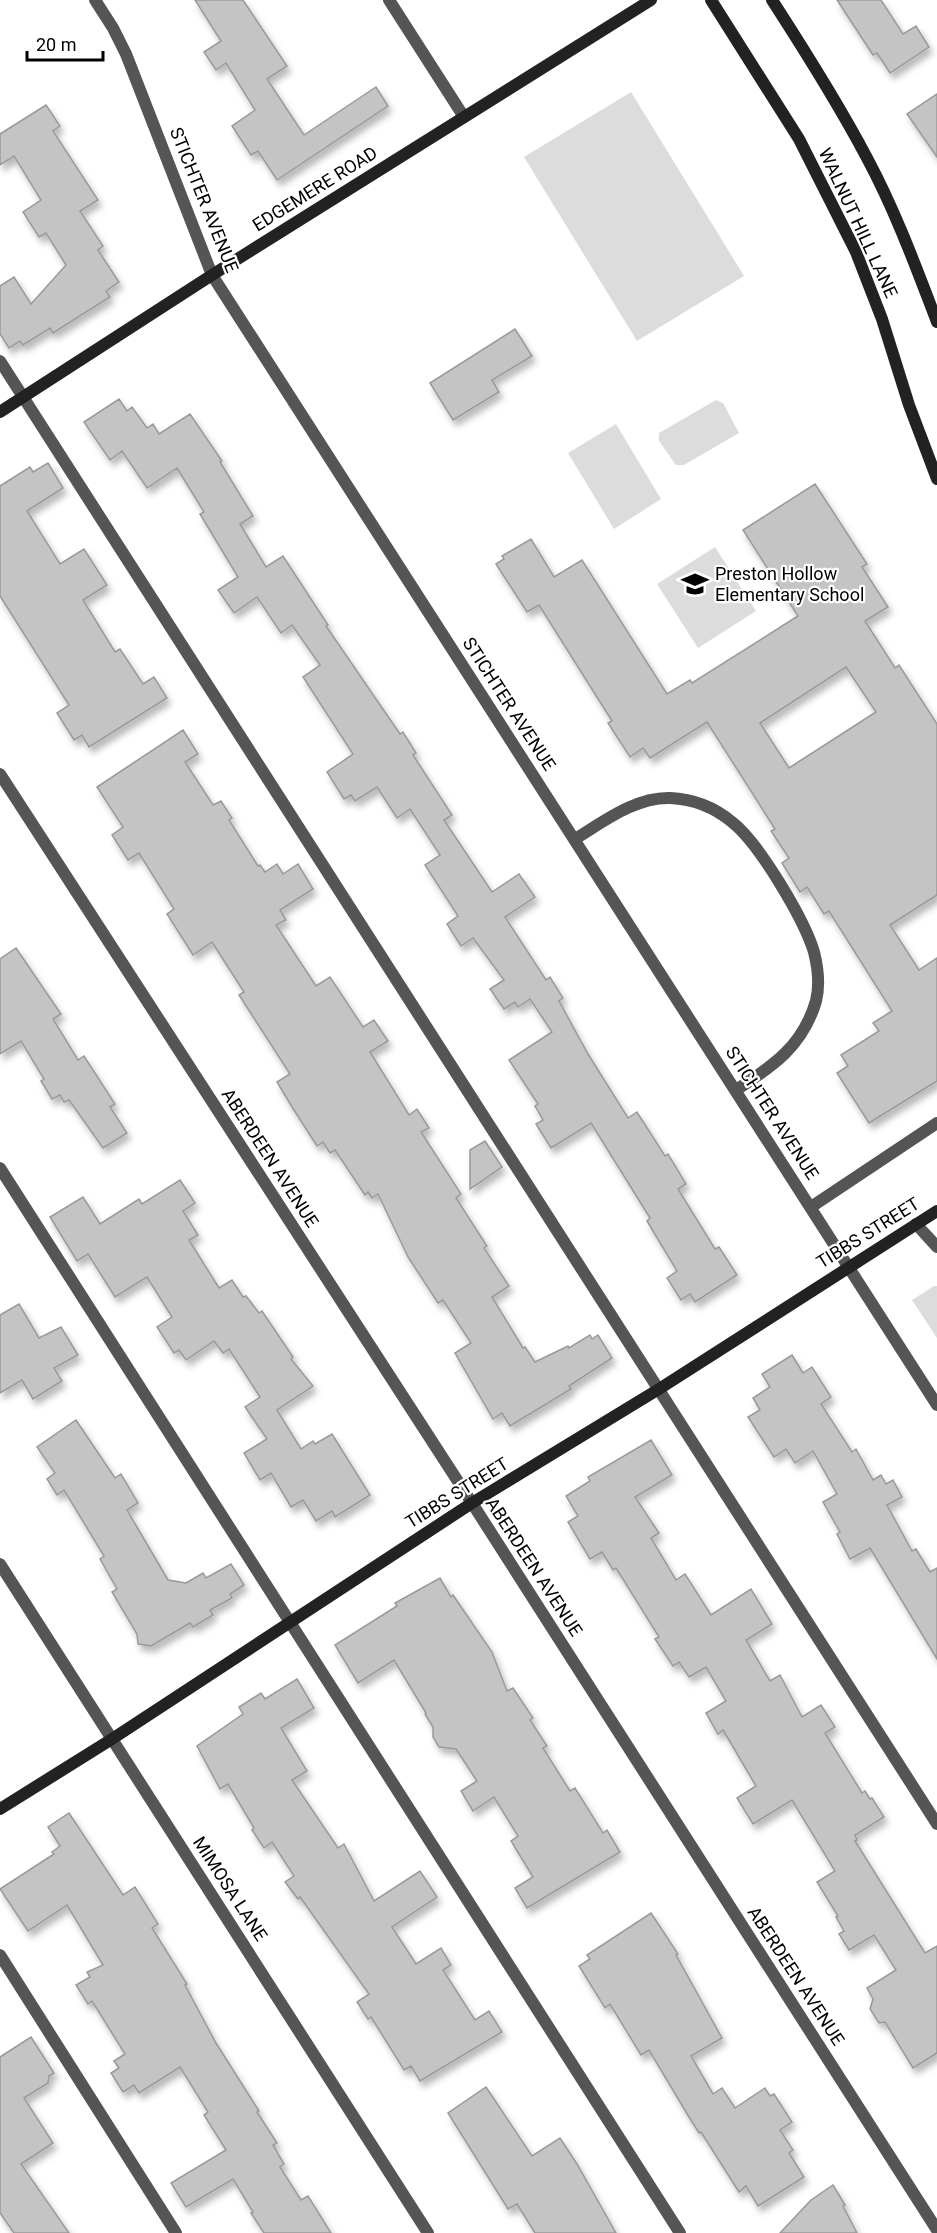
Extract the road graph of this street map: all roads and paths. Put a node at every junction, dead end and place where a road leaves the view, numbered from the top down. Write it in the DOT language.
graph roads {
  1 [pos="95,0"];
  2 [pos="389,0"];
  3 [pos="651,0"];
  4 [pos="711,0"];
  5 [pos="772,0"];
  6 [pos="464,117"];
  7 [pos="212,275"];
  8 [pos="937,322"];
  9 [pos="0,361"];
  10 [pos="23,397"];
  11 [pos="0,412"];
  12 [pos="937,479"];
  13 [pos="0,774"];
  14 [pos="575,839"];
  15 [pos="736,1090"];
  16 [pos="937,1124"];
  17 [pos="0,1168"];
  18 [pos="811,1207"];
  19 [pos="937,1211"];
  20 [pos="916,1224"];
  21 [pos="937,1247"];
  22 [pos="849,1266"];
  23 [pos="659,1389"];
  24 [pos="937,1405"];
  25 [pos="472,1503"];
  26 [pos="0,1564"];
  27 [pos="290,1622"];
  28 [pos="112,1739"];
  29 [pos="0,1809"];
  30 [pos="937,1824"];
  31 [pos="0,1955"];
  32 [pos="937,2230"];
  33 [pos="176,2233"];
  34 [pos="428,2233"];
  35 [pos="680,2233"];
  1 -- 7 [label="street, STICHTER AVENUE"];
  2 -- 6 [label="street"];
  3 -- 6 [label="street, EDGEMERE ROAD"];
  4 -- 12 [label="street, WALNUT HILL LANE"];
  5 -- 8 [label="street, WALNUT HILL LANE"];
  6 -- 7 [label="street, EDGEMERE ROAD"];
  7 -- 10 [label="street, EDGEMERE ROAD"];
  7 -- 14 [label="street, STICHTER AVENUE"];
  9 -- 10 [label="street"];
  10 -- 11 [label="street, EDGEMERE ROAD"];
  10 -- 23 [label="street"];
  13 -- 25 [label="street, ABERDEEN AVENUE"];
  14 -- 15 [label="street, STICHTER AVENUE"];
  14 -- 15 [label="street"];
  15 -- 18 [label="street, STICHTER AVENUE"];
  16 -- 18 [label="street"];
  17 -- 27 [label="street"];
  18 -- 22 [label="street, STICHTER AVENUE"];
  19 -- 20 [label="street, TIBBS STREET"];
  20 -- 21 [label="street"];
  20 -- 22 [label="street, TIBBS STREET"];
  22 -- 23 [label="street, TIBBS STREET"];
  22 -- 24 [label="street, STICHTER AVENUE"];
  23 -- 25 [label="street, TIBBS STREET"];
  23 -- 30 [label="street"];
  25 -- 27 [label="street, TIBBS STREET"];
  25 -- 32 [label="street, ABERDEEN AVENUE"];
  26 -- 28 [label="street, MIMOSA LANE"];
  27 -- 28 [label="street, TIBBS STREET"];
  27 -- 35 [label="street"];
  28 -- 29 [label="street, TIBBS STREET"];
  28 -- 34 [label="street, MIMOSA LANE"];
  31 -- 33 [label="street"];
}
